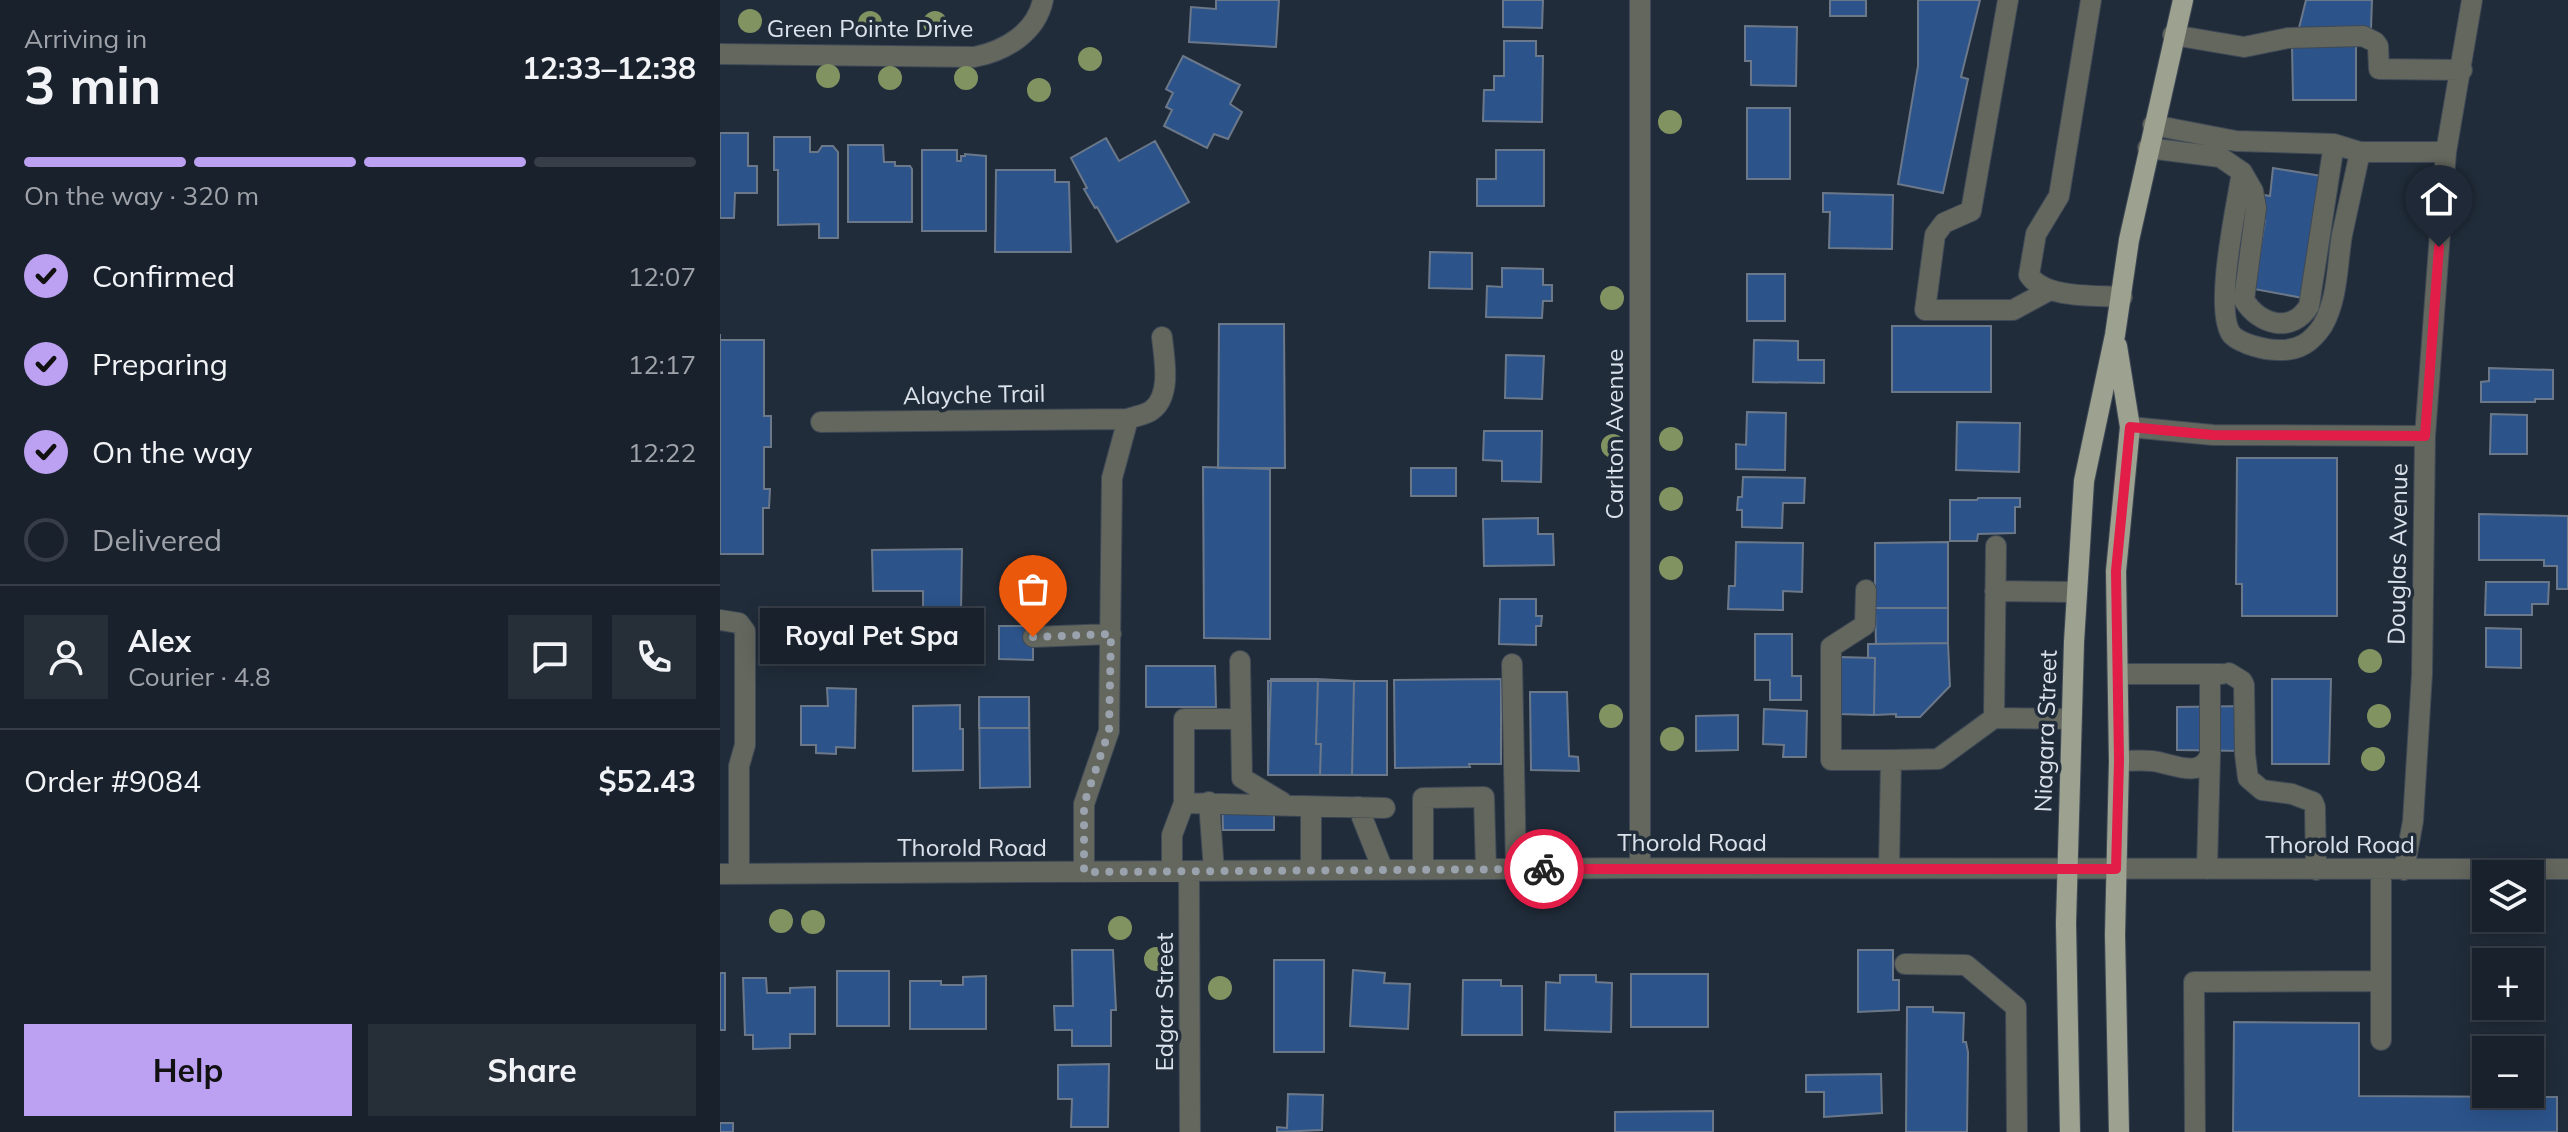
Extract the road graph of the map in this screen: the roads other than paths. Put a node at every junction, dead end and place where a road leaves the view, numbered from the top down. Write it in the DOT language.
graph roads {
  1 [pos="1043,0"];
  2 [pos="1640,0"];
  3 [pos="2008,0"];
  4 [pos="2091,0"];
  5 [pos="2183,0"];
  6 [pos="2472,0"];
  7 [pos="2173,35"];
  8 [pos="720,54"];
  9 [pos="2462,70"];
  10 [pos="2153,125"];
  11 [pos="2334,144"];
  12 [pos="2148,148"];
  13 [pos="2360,152"];
  14 [pos="2446,152"];
  15 [pos="2242,172"];
  16 [pos="2048,291"];
  17 [pos="2122,297"];
  18 [pos="2115,335"];
  19 [pos="1162,337"];
  20 [pos="1128,419"];
  21 [pos="821,422"];
  22 [pos="2130,427"];
  23 [pos="2425,436"];
  24 [pos="1996,546"];
  25 [pos="1866,590"];
  26 [pos="1995,591"];
  27 [pos="2076,592"];
  28 [pos="720,610"];
  29 [pos="729,622"];
  30 [pos="1111,634"];
  31 [pos="1033,637"];
  32 [pos="1240,661"];
  33 [pos="1512,664"];
  34 [pos="2118,674"];
  35 [pos="2230,674"];
  36 [pos="1994,718"];
  37 [pos="1241,719"];
  38 [pos="2071,719"];
  39 [pos="2210,755"];
  40 [pos="1891,760"];
  41 [pos="2119,761"];
  42 [pos="729,766"];
  43 [pos="1209,802"];
  44 [pos="1184,803"];
  45 [pos="1286,804"];
  46 [pos="1311,807"];
  47 [pos="1358,807"];
  48 [pos="1385,808"];
  49 [pos="1640,868"];
  50 [pos="1889,868"];
  51 [pos="1423,869"];
  52 [pos="1486,869"];
  53 [pos="1516,869"];
  54 [pos="2067,869"];
  55 [pos="2116,869"];
  56 [pos="2207,869"];
  57 [pos="2568,869"];
  58 [pos="1311,870"];
  59 [pos="1383,870"];
  60 [pos="2316,870"];
  61 [pos="2381,870"];
  62 [pos="2404,870"];
  63 [pos="1181,871"];
  64 [pos="1214,871"];
  65 [pos="1084,872"];
  66 [pos="729,874"];
  67 [pos="1905,964"];
  68 [pos="2381,981"];
  69 [pos="2381,1040"];
  70 [pos="1190,1132"];
  71 [pos="2017,1132"];
  72 [pos="2070,1132"];
  73 [pos="2119,1132"];
  74 [pos="2195,1132"];
  1 -- 8 [label="street, Green Pointe Drive"];
  2 -- 49 [label="street, Carlton Avenue"];
  3 -- 16 [label="street"];
  4 -- 16 [label="street"];
  5 -- 7 [label="main road, Niagara Street"];
  6 -- 9 [label="street, Douglas Avenue"];
  7 -- 9 [label="street"];
  7 -- 10 [label="main road, Niagara Street"];
  9 -- 14 [label="street, Douglas Avenue"];
  10 -- 11 [label="street"];
  10 -- 12 [label="main road, Niagara Street"];
  11 -- 13 [label="street"];
  11 -- 15 [label="street"];
  12 -- 15 [label="street"];
  12 -- 17 [label="main road, Niagara Street"];
  13 -- 14 [label="street"];
  13 -- 15 [label="street"];
  14 -- 23 [label="street, Douglas Avenue"];
  16 -- 17 [label="street"];
  17 -- 18 [label="main road, Niagara Street"];
  18 -- 22 [label="main road, Niagara Street"];
  18 -- 27 [label="main road, Niagara Street"];
  19 -- 20 [label="street"];
  20 -- 21 [label="street, Alayche Trail"];
  20 -- 30 [label="street"];
  22 -- 23 [label="street"];
  22 -- 34 [label="main road, Niagara Street"];
  23 -- 62 [label="street, Douglas Avenue"];
  24 -- 26 [label="street"];
  25 -- 40 [label="street"];
  26 -- 27 [label="street"];
  26 -- 36 [label="street"];
  27 -- 38 [label="main road, Niagara Street"];
  28 -- 29 [label="street"];
  29 -- 42 [label="street"];
  30 -- 31 [label="street"];
  30 -- 65 [label="street"];
  32 -- 37 [label="street"];
  33 -- 53 [label="street"];
  34 -- 35 [label="street"];
  34 -- 41 [label="main road, Niagara Street"];
  35 -- 39 [label="street"];
  35 -- 60 [label="street"];
  36 -- 38 [label="street"];
  36 -- 40 [label="street"];
  37 -- 44 [label="street, Edgar Street"];
  37 -- 45 [label="street"];
  38 -- 54 [label="main road, Niagara Street"];
  39 -- 41 [label="street"];
  39 -- 56 [label="street"];
  40 -- 50 [label="street"];
  41 -- 55 [label="main road, Niagara Street"];
  42 -- 66 [label="street"];
  43 -- 44 [label="street"];
  43 -- 45 [label="street"];
  43 -- 64 [label="street"];
  44 -- 63 [label="street, Edgar Street"];
  45 -- 46 [label="street"];
  46 -- 47 [label="street"];
  46 -- 58 [label="street"];
  47 -- 48 [label="street"];
  47 -- 59 [label="street"];
  49 -- 50 [label="street, Thorold Road"];
  49 -- 53 [label="street, Thorold Road"];
  50 -- 54 [label="street, Thorold Road"];
  51 -- 52 [label="street, Thorold Road"];
  51 -- 52 [label="street"];
  51 -- 59 [label="street, Thorold Road"];
  52 -- 53 [label="street, Thorold Road"];
  54 -- 55 [label="street, Thorold Road"];
  54 -- 72 [label="main road, Niagara Street"];
  55 -- 56 [label="street, Thorold Road"];
  55 -- 73 [label="main road, Niagara Street"];
  56 -- 60 [label="street, Thorold Road"];
  57 -- 62 [label="street, Thorold Road"];
  58 -- 59 [label="street, Thorold Road"];
  58 -- 64 [label="street, Thorold Road"];
  60 -- 61 [label="street, Thorold Road"];
  61 -- 62 [label="street, Thorold Road"];
  61 -- 68 [label="street"];
  63 -- 64 [label="street, Thorold Road"];
  63 -- 65 [label="street, Thorold Road"];
  63 -- 70 [label="street, Edgar Street"];
  65 -- 66 [label="street, Thorold Road"];
  67 -- 71 [label="street"];
  68 -- 69 [label="street"];
  68 -- 74 [label="street"];
}
